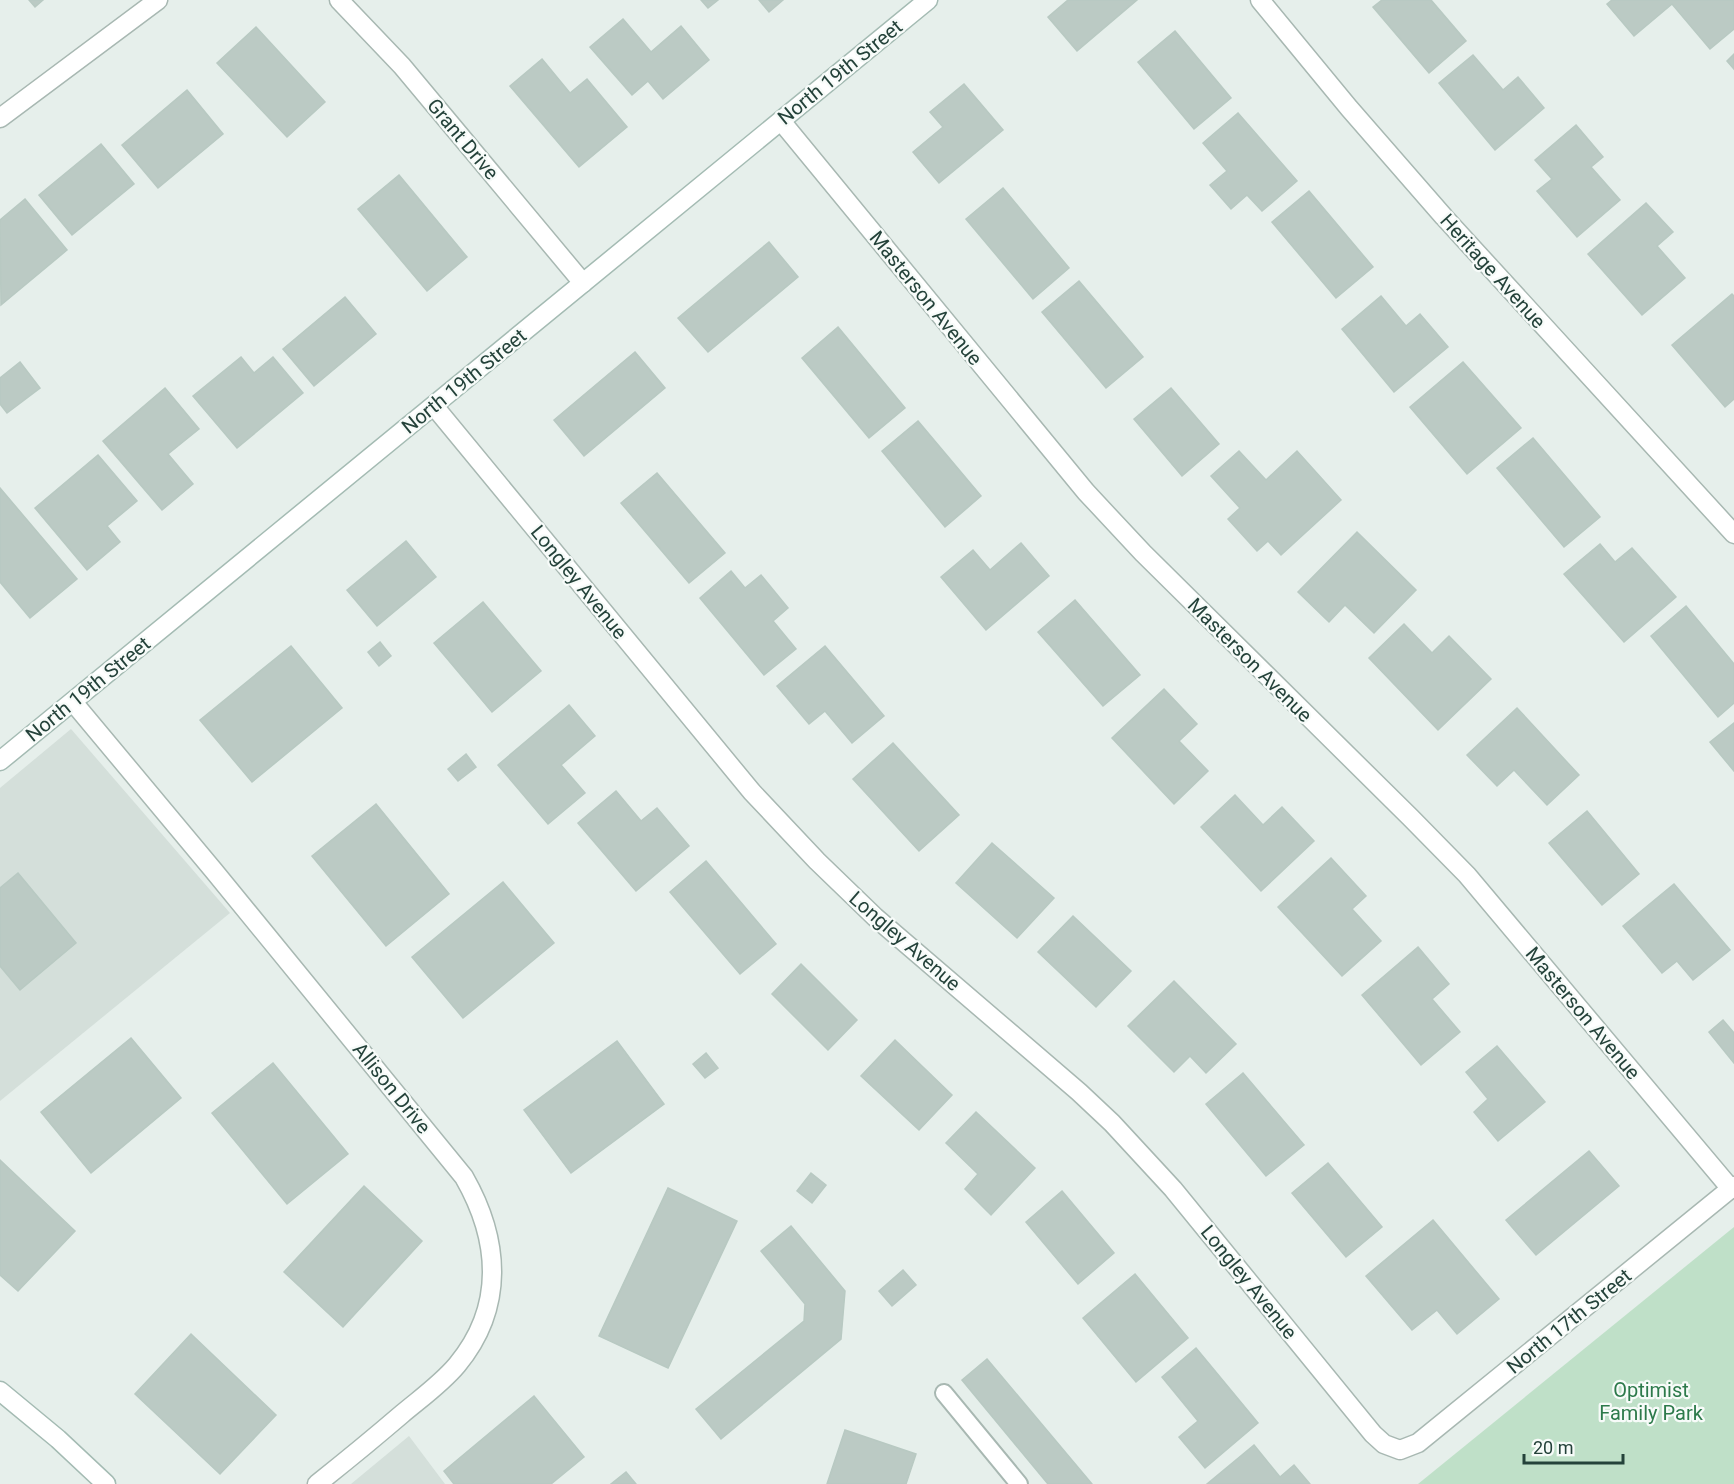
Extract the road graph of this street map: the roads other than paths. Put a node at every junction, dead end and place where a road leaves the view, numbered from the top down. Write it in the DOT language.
graph roads {
  1 [pos="158,0"];
  2 [pos="339,0"];
  3 [pos="927,0"];
  4 [pos="1260,0"];
  5 [pos="0,118"];
  6 [pos="781,121"];
  7 [pos="583,283"];
  8 [pos="434,406"];
  9 [pos="1734,534"];
  10 [pos="73,702"];
  11 [pos="0,761"];
  12 [pos="1732,1188"];
  13 [pos="0,1391"];
  14 [pos="944,1393"];
  15 [pos="1400,1450"];
  16 [pos="106,1484"];
  17 [pos="317,1484"];
  18 [pos="1019,1484"];
  1 -- 5 [label="street"];
  2 -- 7 [label="street, Grant Drive"];
  3 -- 6 [label="street, North 19th Street"];
  4 -- 9 [label="street, Heritage Avenue"];
  6 -- 7 [label="street, North 19th Street"];
  6 -- 12 [label="street, Masterson Avenue"];
  7 -- 8 [label="street, North 19th Street"];
  8 -- 10 [label="street, North 19th Street"];
  8 -- 15 [label="street, Longley Avenue"];
  10 -- 11 [label="street, North 19th Street"];
  10 -- 17 [label="street, Allison Drive"];
  12 -- 15 [label="street, North 17th Street"];
  13 -- 16 [label="street"];
  14 -- 18 [label="lane"];
}
